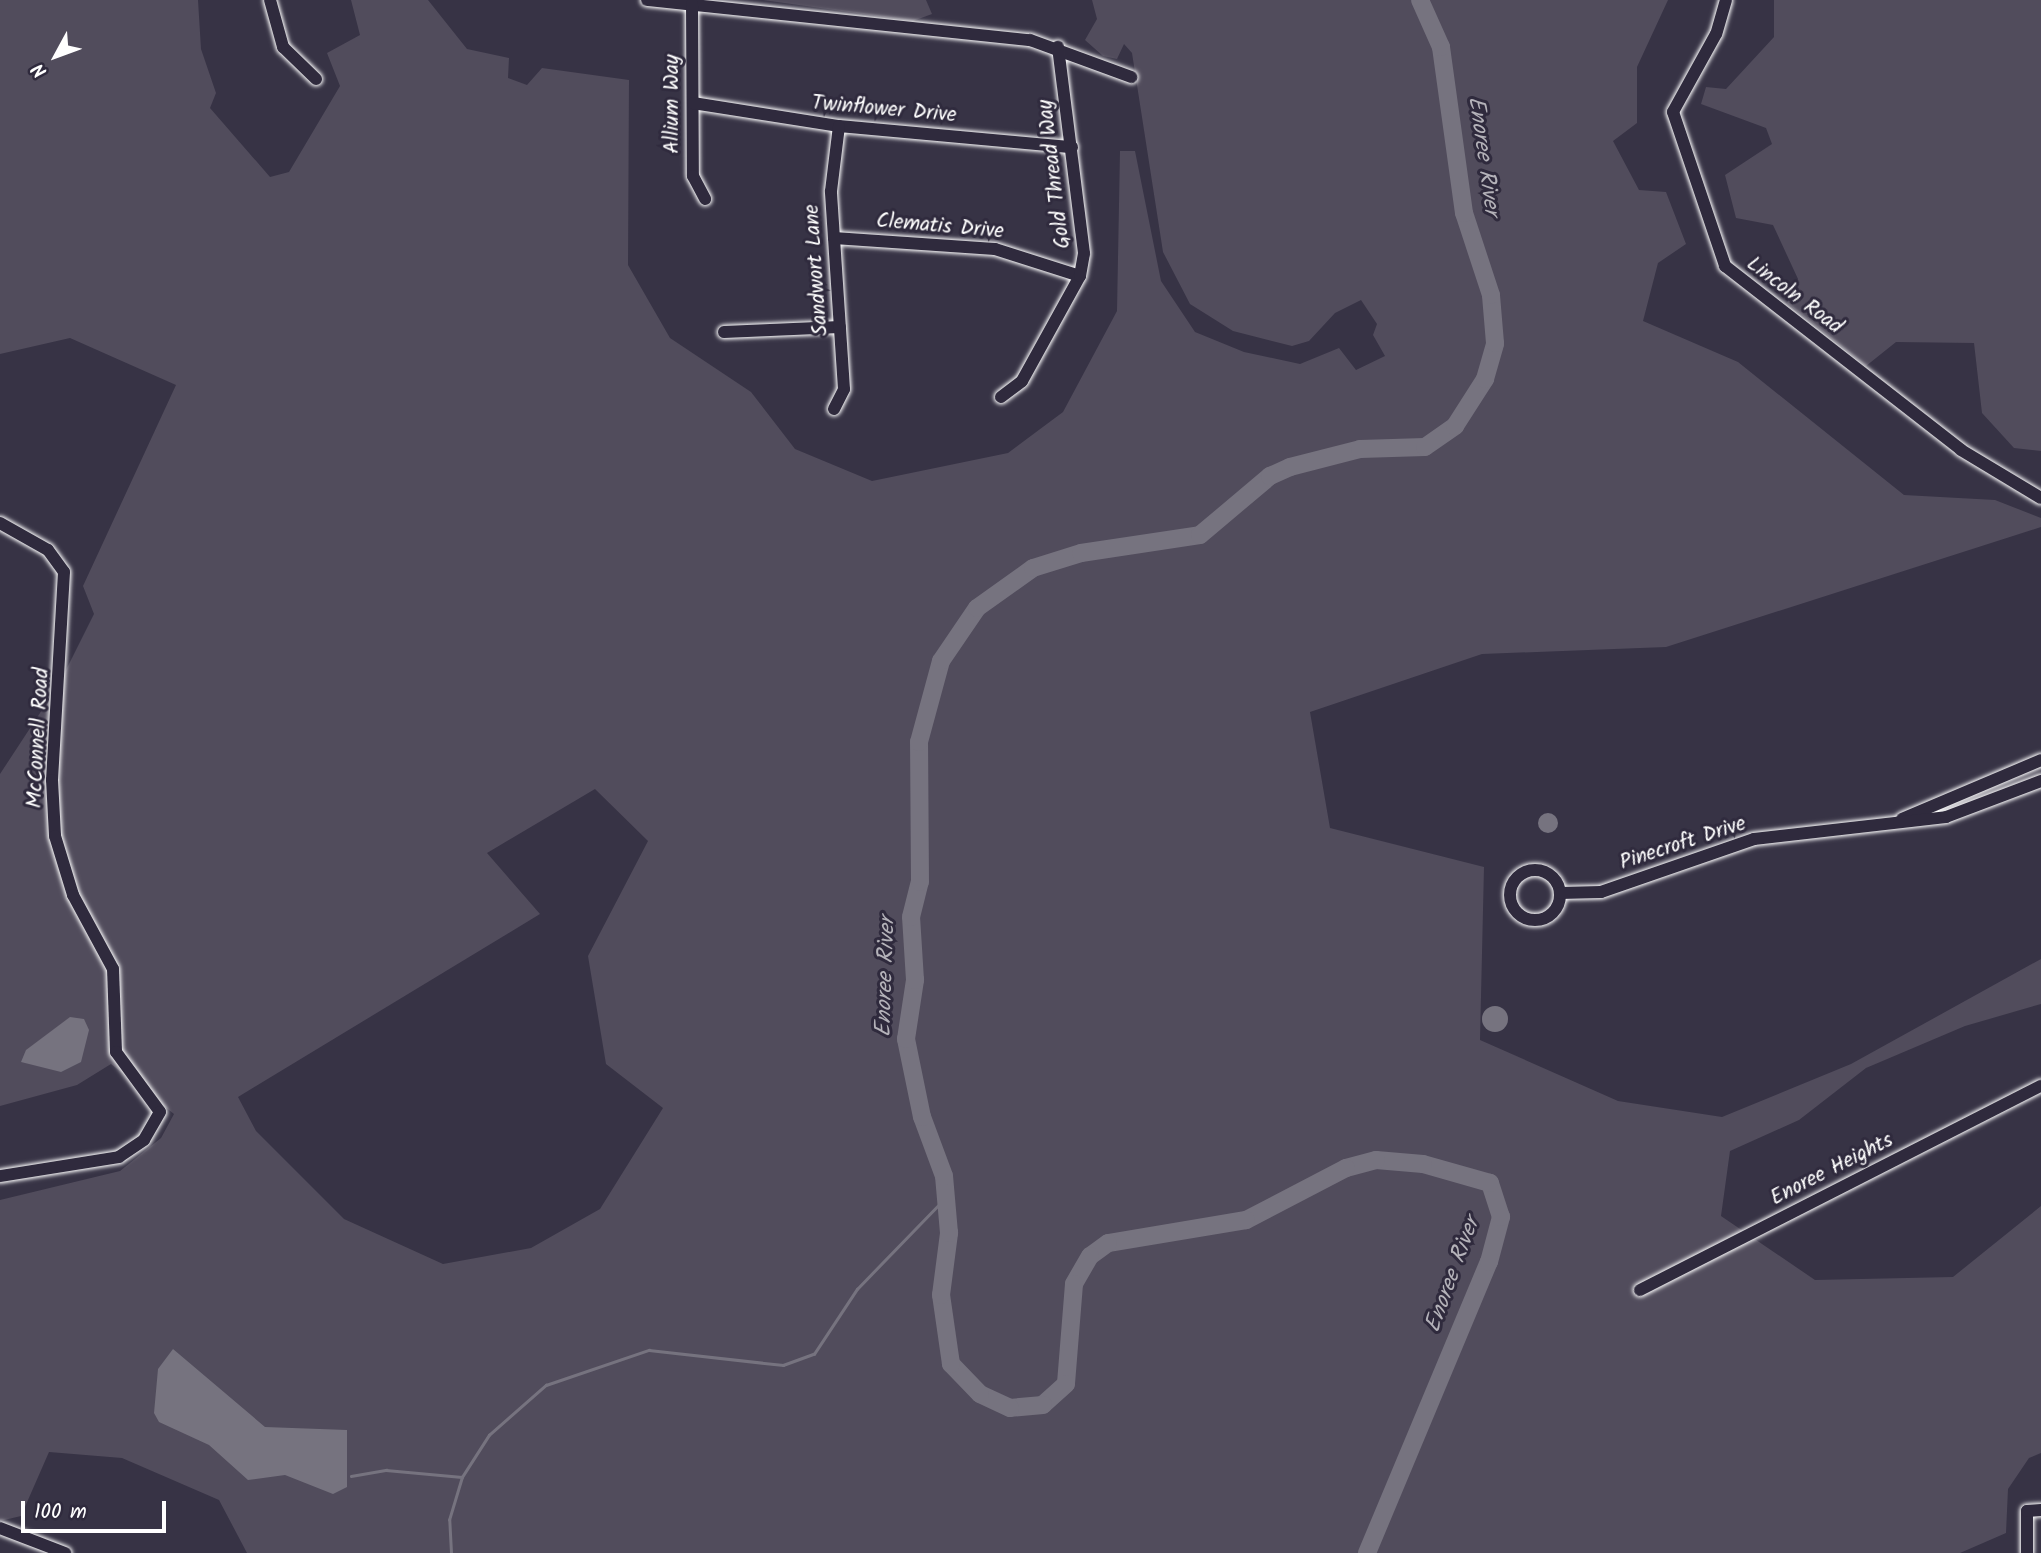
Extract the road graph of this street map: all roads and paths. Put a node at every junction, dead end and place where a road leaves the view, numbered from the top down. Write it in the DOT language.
graph roads {
  1 [pos="270,0"];
  2 [pos="648,0"];
  3 [pos="1726,0"];
  4 [pos="692,4"];
  5 [pos="1058,47"];
  6 [pos="1131,77"];
  7 [pos="316,79"];
  8 [pos="693,103"];
  9 [pos="839,127"];
  10 [pos="1072,147"];
  11 [pos="705,200"];
  12 [pos="834,238"];
  13 [pos="1080,276"];
  14 [pos="839,327"];
  15 [pos="723,332"];
  16 [pos="1001,397"];
  17 [pos="834,409"];
  18 [pos="2041,498"];
  19 [pos="0,523"];
  20 [pos="2041,761"];
  21 [pos="2041,781"];
  22 [pos="1902,819"];
  23 [pos="1560,893"];
  24 [pos="2041,1086"];
  25 [pos="0,1176"];
  26 [pos="1640,1290"];
  27 [pos="2041,1510"];
  28 [pos="0,1528"];
  29 [pos="65,1553"];
  30 [pos="2027,1553"];
  1 -- 7 [label="street"];
  2 -- 4 [label="street"];
  3 -- 18 [label="street, Lincoln Road"];
  4 -- 5 [label="street"];
  4 -- 8 [label="street, Allium Way"];
  5 -- 6 [label="street"];
  5 -- 10 [label="street, Gold Thread Way"];
  8 -- 9 [label="street, Twinflower Drive"];
  8 -- 11 [label="street, Allium Way"];
  9 -- 10 [label="street, Twinflower Drive"];
  9 -- 12 [label="street, Sandwort Lane"];
  10 -- 13 [label="street, Gold Thread Way"];
  12 -- 13 [label="street, Clematis Drive"];
  12 -- 14 [label="street, Sandwort Lane"];
  13 -- 16 [label="street, Gold Thread Way"];
  14 -- 15 [label="street"];
  14 -- 17 [label="street, Sandwort Lane"];
  19 -- 25 [label="street, McConnell Road"];
  20 -- 22 [label="street, Pinecroft Drive"];
  21 -- 22 [label="street, Pinecroft Drive"];
  22 -- 23 [label="street, Pinecroft Drive"];
  23 -- 23 [label="street"];
  24 -- 26 [label="street, Enoree Heights"];
  27 -- 30 [label="street"];
  28 -- 29 [label="street"];
}
